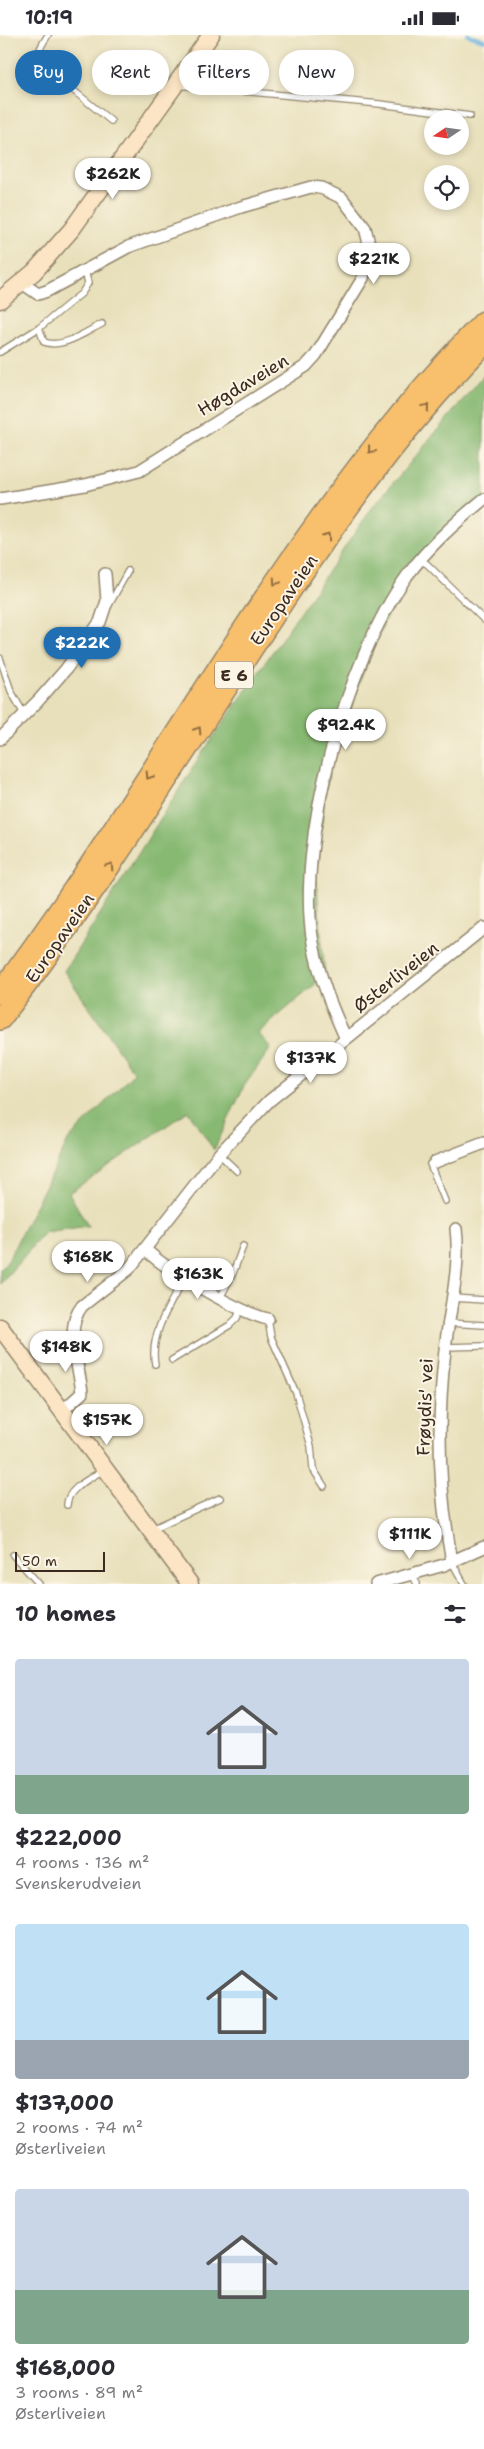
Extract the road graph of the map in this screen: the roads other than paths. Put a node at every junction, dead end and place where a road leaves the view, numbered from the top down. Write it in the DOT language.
graph roads {
  1 [pos="48,35"];
  2 [pos="211,35"];
  3 [pos="175,85"];
  4 [pos="470,116"];
  5 [pos="111,121"];
  6 [pos="85,269"];
  7 [pos="22,283"];
  8 [pos="0,300"];
  9 [pos="484,321"];
  10 [pos="102,324"];
  11 [pos="38,328"];
  12 [pos="484,344"];
  13 [pos="0,352"];
  14 [pos="0,499"];
  15 [pos="484,499"];
  16 [pos="420,560"];
  17 [pos="128,571"];
  18 [pos="105,574"];
  19 [pos="105,611"];
  20 [pos="484,620"];
  21 [pos="0,658"];
  22 [pos="24,714"];
  23 [pos="0,739"];
  24 [pos="484,928"];
  25 [pos="0,993"];
  26 [pos="0,1019"];
  27 [pos="346,1039"];
  28 [pos="484,1143"];
  29 [pos="219,1154"];
  30 [pos="435,1162"];
  31 [pos="238,1171"];
  32 [pos="445,1201"];
  33 [pos="456,1229"];
  34 [pos="243,1246"];
  35 [pos="146,1250"];
  36 [pos="185,1277"];
  37 [pos="220,1298"];
  38 [pos="452,1298"];
  39 [pos="484,1300"];
  40 [pos="241,1308"];
  41 [pos="268,1319"];
  42 [pos="448,1323"];
  43 [pos="484,1325"];
  44 [pos="0,1327"];
  45 [pos="484,1346"];
  46 [pos="445,1347"];
  47 [pos="172,1360"];
  48 [pos="155,1364"];
  49 [pos="62,1411"];
  50 [pos="105,1469"];
  51 [pos="324,1487"];
  52 [pos="220,1498"];
  53 [pos="67,1505"];
  54 [pos="150,1530"];
  55 [pos="484,1547"];
  56 [pos="13,1555"];
  57 [pos="452,1561"];
  58 [pos="415,1579"];
  59 [pos="38,1584"];
  60 [pos="190,1584"];
  61 [pos="376,1584"];
  62 [pos="464,1584"];
  1 -- 5 [label="lane"];
  2 -- 3 [label="main road"];
  3 -- 4 [label="lane"];
  3 -- 7 [label="main road"];
  6 -- 7 [label="street, Høgdaveien"];
  6 -- 11 [label="lane"];
  6 -- 14 [label="street, Høgdaveien"];
  7 -- 8 [label="main road"];
  9 -- 25 [label="highway, Europaveien / E 6, one-way"];
  10 -- 11 [label="lane"];
  11 -- 13 [label="lane"];
  26 -- 12 [label="highway, Europaveien / E 6, one-way"];
  15 -- 16 [label="street"];
  16 -- 20 [label="lane"];
  16 -- 27 [label="street"];
  17 -- 19 [label="lane"];
  18 -- 19 [label="street"];
  19 -- 22 [label="street"];
  21 -- 22 [label="lane"];
  22 -- 23 [label="street"];
  24 -- 27 [label="street, Østerliveien"];
  27 -- 29 [label="street, Østerliveien"];
  28 -- 30 [label="street"];
  29 -- 31 [label="lane"];
  29 -- 35 [label="street, Østerliveien"];
  30 -- 32 [label="lane"];
  33 -- 38 [label="street, Frøydis' vei"];
  34 -- 37 [label="lane"];
  35 -- 36 [label="street"];
  35 -- 49 [label="street, Østerliveien"];
  36 -- 37 [label="street"];
  36 -- 48 [label="lane"];
  37 -- 40 [label="street"];
  38 -- 39 [label="lane"];
  38 -- 42 [label="street, Frøydis' vei"];
  40 -- 41 [label="street"];
  40 -- 47 [label="lane"];
  41 -- 51 [label="lane"];
  42 -- 43 [label="lane"];
  42 -- 46 [label="street, Frøydis' vei"];
  44 -- 49 [label="main road"];
  45 -- 46 [label="lane"];
  46 -- 57 [label="street, Frøydis' vei"];
  49 -- 50 [label="main road"];
  50 -- 53 [label="lane"];
  50 -- 54 [label="main road"];
  52 -- 54 [label="lane"];
  54 -- 60 [label="main road"];
  55 -- 57 [label="street"];
  56 -- 59 [label="lane"];
  57 -- 58 [label="street"];
  57 -- 62 [label="lane, Frøydis' vei"];
  58 -- 61 [label="street"];
}
